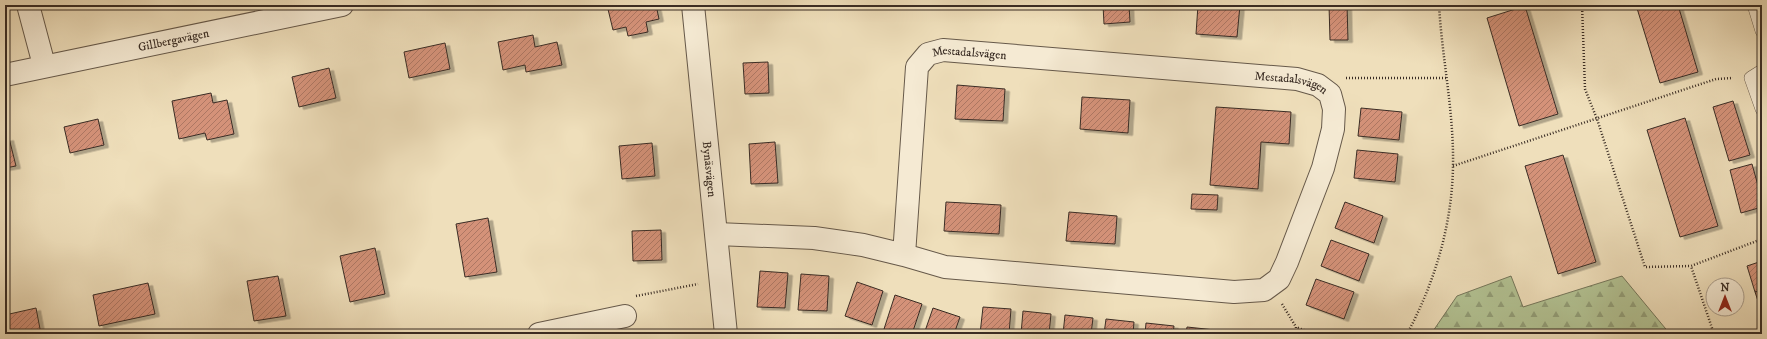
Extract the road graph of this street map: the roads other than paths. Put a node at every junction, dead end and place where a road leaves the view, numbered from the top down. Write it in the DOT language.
graph roads {
  1 [pos="28,5"];
  2 [pos="342,5"];
  3 [pos="693,5"];
  4 [pos="1754,5"];
  5 [pos="1762,31"];
  6 [pos="44,65"];
  7 [pos="1756,74"];
  8 [pos="5,75"];
  9 [pos="1762,109"];
  10 [pos="717,234"];
  11 [pos="904,255"];
  12 [pos="625,316"];
  13 [pos="539,334"];
  14 [pos="726,334"];
  1 -- 6 [label="street"];
  2 -- 6 [label="street, Gillbergavägen"];
  3 -- 10 [label="street, Bynäsvägen"];
  4 -- 5 [label="lane"];
  6 -- 8 [label="street, Gillbergavägen"];
  7 -- 9 [label="lane"];
  10 -- 11 [label="street, Mestadalsvägen"];
  10 -- 14 [label="street, Bynäsvägen"];
  11 -- 11 [label="street, Mestadalsvägen"];
  12 -- 13 [label="street"];
}
